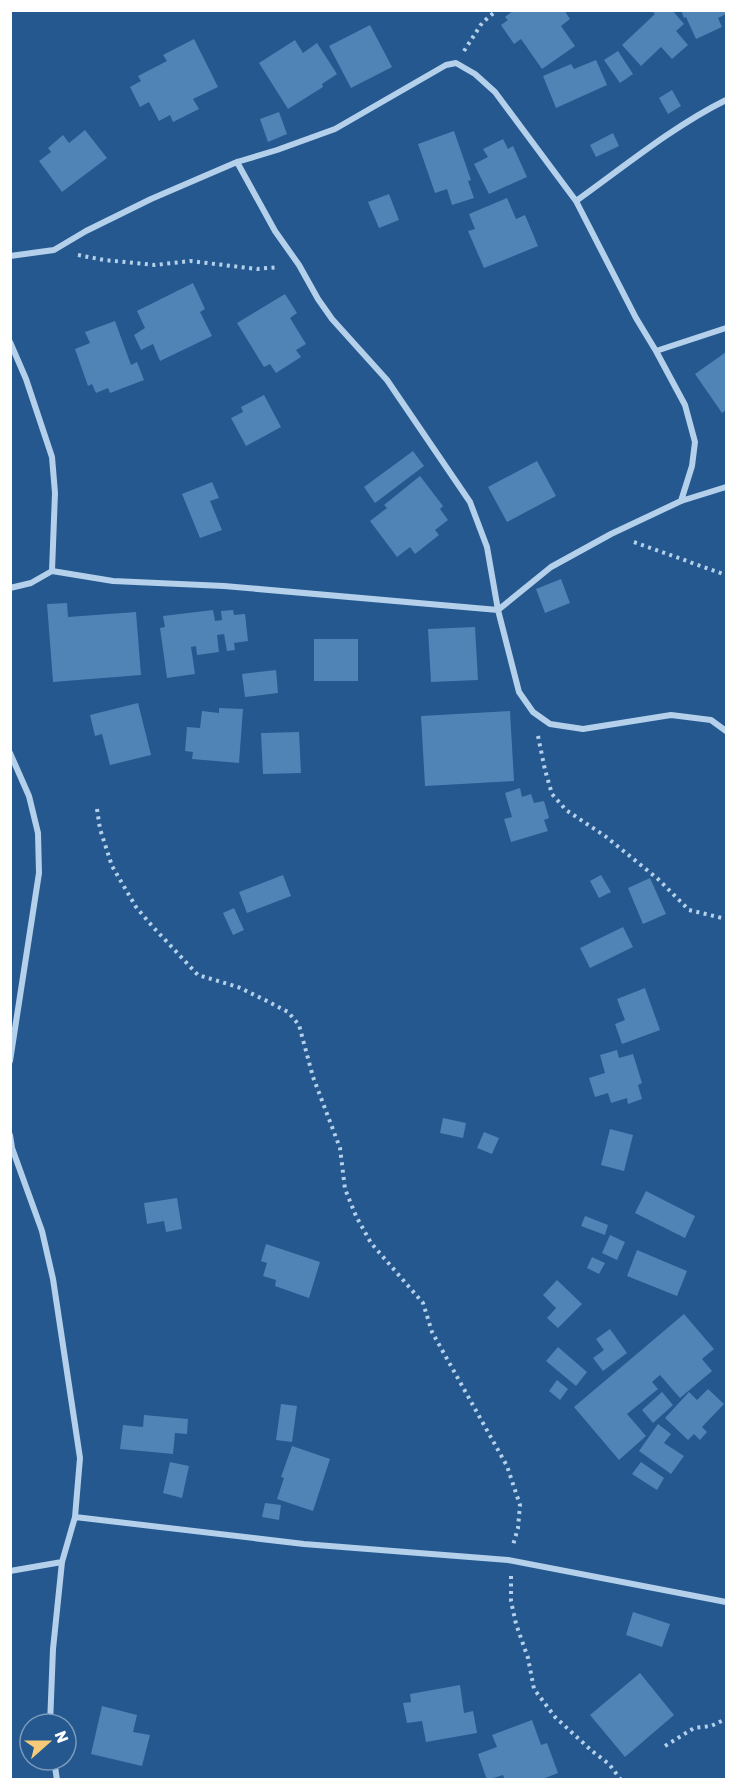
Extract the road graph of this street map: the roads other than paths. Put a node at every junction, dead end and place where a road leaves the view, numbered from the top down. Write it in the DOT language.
graph roads {
  1 [pos="726,100"];
  2 [pos="237,162"];
  3 [pos="576,201"];
  4 [pos="10,256"];
  5 [pos="726,328"];
  6 [pos="10,342"];
  7 [pos="656,351"];
  8 [pos="726,487"];
  9 [pos="681,501"];
  10 [pos="52,571"];
  11 [pos="10,588"];
  12 [pos="498,610"];
  13 [pos="726,731"];
  14 [pos="10,753"];
  15 [pos="10,1061"];
  16 [pos="10,1135"];
  17 [pos="75,1517"];
  18 [pos="62,1562"];
  19 [pos="10,1571"];
  20 [pos="726,1602"];
  21 [pos="50,1712"];
  1 -- 3 [label="street"];
  2 -- 3 [label="street"];
  2 -- 4 [label="street"];
  2 -- 12 [label="street"];
  3 -- 7 [label="street"];
  5 -- 7 [label="street"];
  6 -- 10 [label="street"];
  7 -- 9 [label="street"];
  8 -- 9 [label="street"];
  9 -- 12 [label="street"];
  10 -- 11 [label="street"];
  10 -- 12 [label="street"];
  12 -- 13 [label="street"];
  14 -- 15 [label="street"];
  16 -- 17 [label="street"];
  17 -- 18 [label="street"];
  17 -- 20 [label="street"];
  18 -- 19 [label="street"];
  18 -- 21 [label="street"];
}
